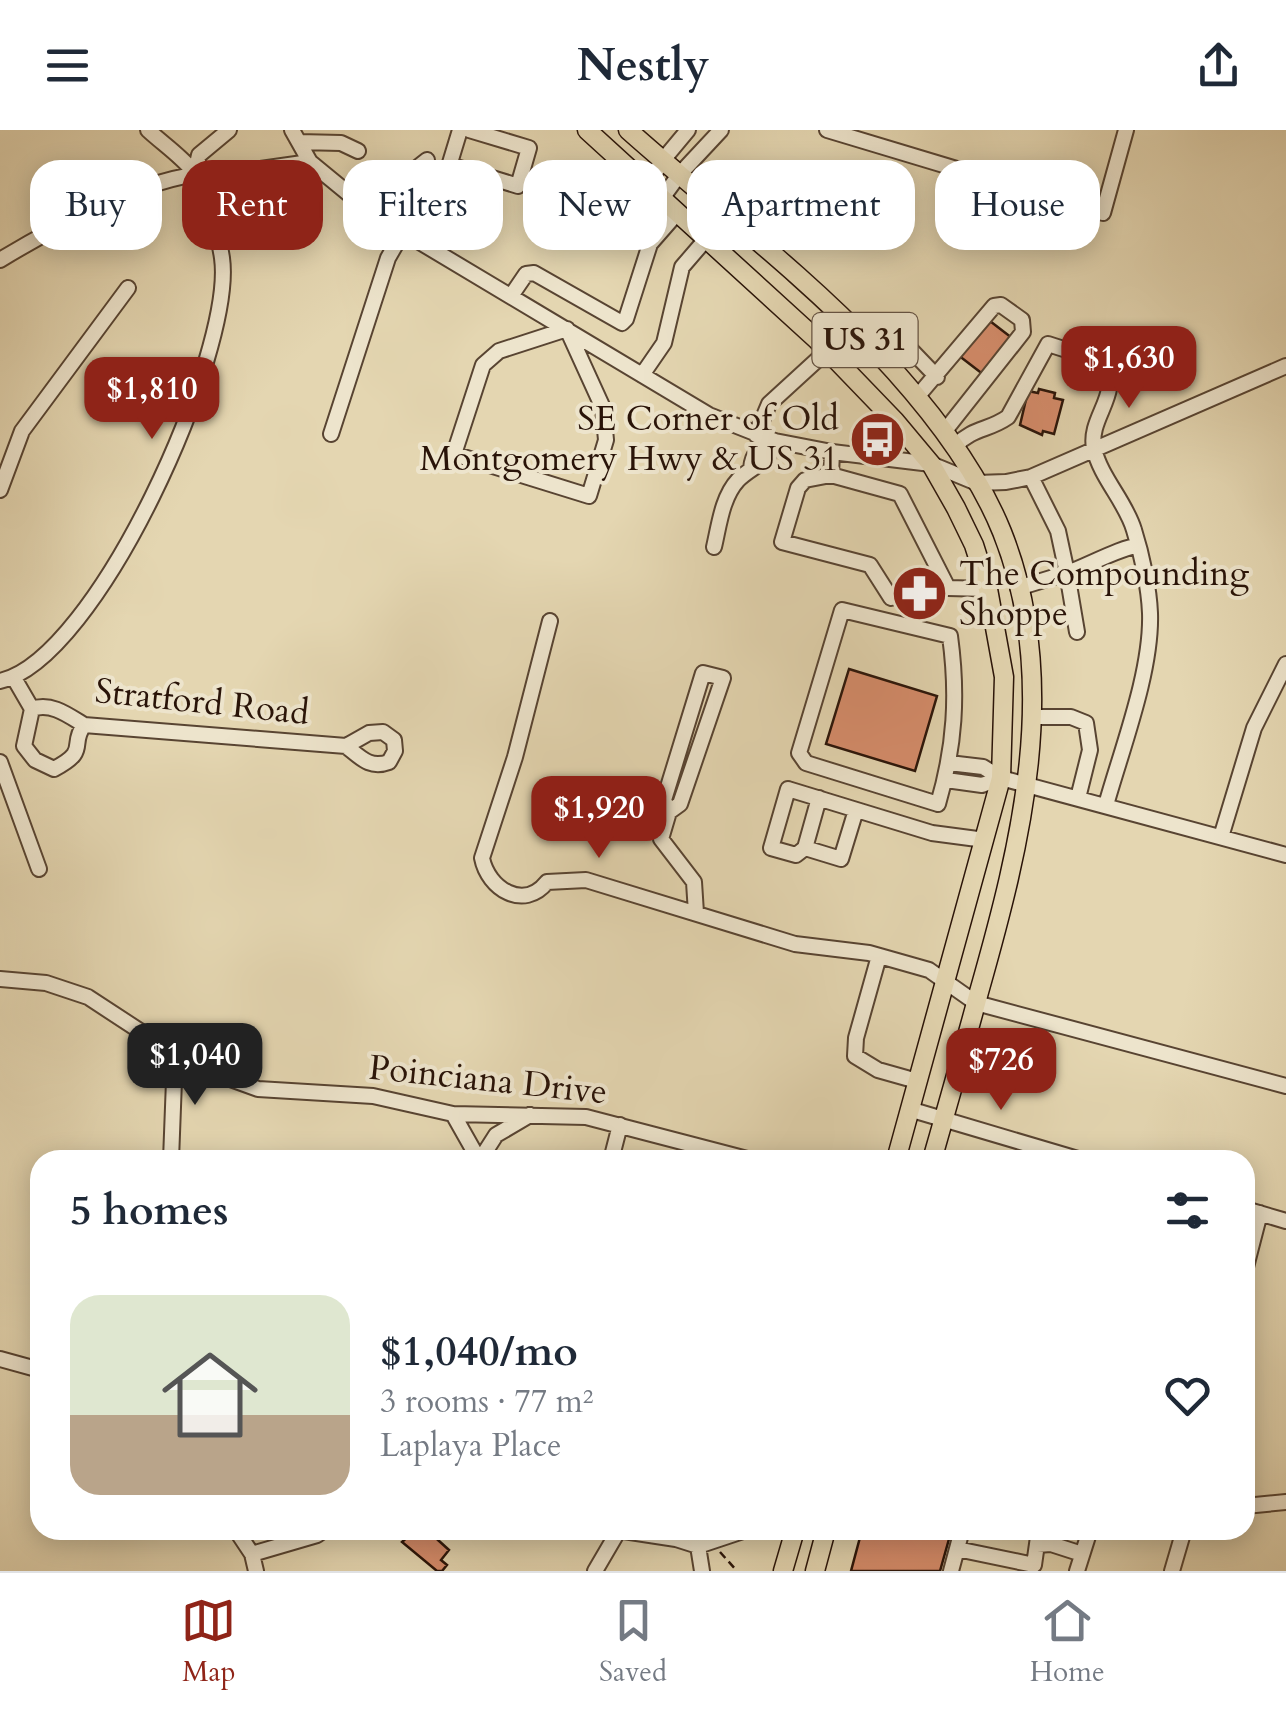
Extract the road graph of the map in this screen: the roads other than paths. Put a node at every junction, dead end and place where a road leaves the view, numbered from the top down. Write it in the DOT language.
graph roads {
  1 [pos="148,130"];
  2 [pos="229,130"];
  3 [pos="460,130"];
  4 [pos="469,130"];
  5 [pos="588,130"];
  6 [pos="628,130"];
  7 [pos="688,130"];
  8 [pos="721,130"];
  9 [pos="827,130"];
  10 [pos="1126,130"];
  11 [pos="295,136"];
  12 [pos="358,151"];
  13 [pos="182,160"];
  14 [pos="199,160"];
  15 [pos="309,160"];
  16 [pos="452,160"];
  17 [pos="621,160"];
  18 [pos="662,160"];
  19 [pos="667,164"];
  20 [pos="323,173"];
  21 [pos="678,174"];
  22 [pos="182,176"];
  23 [pos="503,182"];
  24 [pos="667,182"];
  25 [pos="343,189"];
  26 [pos="667,202"];
  27 [pos="678,212"];
  28 [pos="687,220"];
  29 [pos="219,250"];
  30 [pos="393,250"];
  31 [pos="433,250"];
  32 [pos="697,250"];
  33 [pos="720,250"];
  34 [pos="0,260"];
  35 [pos="128,288"];
  36 [pos="511,296"];
  37 [pos="567,329"];
  38 [pos="864,340"];
  39 [pos="828,350"];
  40 [pos="1286,366"];
  41 [pos="642,374"];
  42 [pos="936,376"];
  43 [pos="917,397"];
  44 [pos="331,434"];
  45 [pos="756,435"];
  46 [pos="949,439"];
  47 [pos="775,441"];
  48 [pos="1094,450"];
  49 [pos="832,452"];
  50 [pos="5,459"];
  51 [pos="931,464"];
  52 [pos="831,475"];
  53 [pos="1031,477"];
  54 [pos="977,483"];
  55 [pos="0,490"];
  56 [pos="1138,546"];
  57 [pos="714,547"];
  58 [pos="1068,573"];
  59 [pos="1018,588"];
  60 [pos="988,589"];
  61 [pos="890,598"];
  62 [pos="550,622"];
  63 [pos="1077,632"];
  64 [pos="1286,664"];
  65 [pos="7,680"];
  66 [pos="32,709"];
  67 [pos="1031,717"];
  68 [pos="84,724"];
  69 [pos="346,746"];
  70 [pos="681,746"];
  71 [pos="698,751"];
  72 [pos="0,762"];
  73 [pos="949,763"];
  74 [pos="1002,778"];
  75 [pos="946,780"];
  76 [pos="1027,784"];
  77 [pos="819,798"];
  78 [pos="1078,798"];
  79 [pos="1106,805"];
  80 [pos="856,810"];
  81 [pos="668,812"];
  82 [pos="1222,837"];
  83 [pos="985,840"];
  84 [pos="805,848"];
  85 [pos="1286,855"];
  86 [pos="39,869"];
  87 [pos="696,913"];
  88 [pos="879,956"];
  89 [pos="0,979"];
  90 [pos="947,982"];
  91 [pos="976,1003"];
  92 [pos="174,1054"];
  93 [pos="917,1081"];
  94 [pos="1286,1086"];
  95 [pos="909,1108"];
  96 [pos="452,1114"];
  97 [pos="532,1114"];
  98 [pos="944,1118"];
  99 [pos="620,1125"];
  100 [pos="171,1150"];
  101 [pos="473,1150"];
  102 [pos="486,1150"];
  103 [pos="614,1150"];
  104 [pos="714,1150"];
  105 [pos="898,1150"];
  106 [pos="935,1150"];
  107 [pos="1026,1150"];
  108 [pos="1255,1212"];
  109 [pos="1286,1221"];
  110 [pos="0,1359"];
  111 [pos="30,1367"];
  112 [pos="1286,1502"];
  113 [pos="1255,1505"];
  114 [pos="243,1540"];
  115 [pos="300,1540"];
  116 [pos="612,1540"];
  117 [pos="682,1540"];
  118 [pos="729,1540"];
  119 [pos="792,1540"];
  120 [pos="823,1540"];
  121 [pos="959,1540"];
  122 [pos="1038,1540"];
  123 [pos="1042,1540"];
  124 [pos="1087,1540"];
  125 [pos="1181,1540"];
  126 [pos="698,1546"];
  127 [pos="957,1549"];
  128 [pos="252,1554"];
  129 [pos="1082,1554"];
  130 [pos="256,1571"];
  131 [pos="595,1571"];
  132 [pos="702,1571"];
  133 [pos="783,1571"];
  134 [pos="815,1571"];
  135 [pos="951,1571"];
  136 [pos="1077,1571"];
  137 [pos="1172,1571"];
  1 -- 13 [label="street"];
  2 -- 14 [label="street"];
  3 -- 16 [label="street"];
  4 -- 23 [label="street"];
  5 -- 17 [label="main road, US 31"];
  6 -- 18 [label="main road, US 31"];
  7 -- 18 [label="street"];
  8 -- 21 [label="street"];
  9 -- 10 [label="street"];
  11 -- 12 [label="street"];
  11 -- 15 [label="street"];
  19 -- 21 [label="main road, US 31"];
  20 -- 25 [label="street"];
  21 -- 24 [label="street"];
  21 -- 38 [label="main road, US 31"];
  22 -- 34 [label="street"];
  26 -- 27 [label="main road, US 31"];
  27 -- 28 [label="main road, US 31"];
  27 -- 36 [label="street"];
  29 -- 65 [label="street"];
  30 -- 44 [label="street"];
  31 -- 36 [label="street"];
  32 -- 41 [label="street"];
  33 -- 39 [label="main road, US 31"];
  35 -- 50 [label="street"];
  36 -- 37 [label="street"];
  37 -- 37 [label="street"];
  37 -- 41 [label="street"];
  38 -- 42 [label="street"];
  38 -- 43 [label="main road, US 31"];
  39 -- 45 [label="street"];
  39 -- 51 [label="main road, US 31"];
  40 -- 48 [label="street"];
  41 -- 45 [label="street"];
  42 -- 43 [label="street"];
  42 -- 46 [label="street"];
  43 -- 46 [label="main road, US 31"];
  45 -- 47 [label="street"];
  46 -- 48 [label="street"];
  46 -- 54 [label="main road, US 31"];
  47 -- 49 [label="street"];
  47 -- 57 [label="street"];
  48 -- 53 [label="street"];
  48 -- 56 [label="street"];
  49 -- 51 [label="street"];
  49 -- 52 [label="street"];
  50 -- 55 [label="street"];
  51 -- 54 [label="street"];
  51 -- 60 [label="main road, US 31"];
  52 -- 60 [label="street"];
  52 -- 61 [label="street"];
  53 -- 54 [label="street"];
  53 -- 58 [label="street"];
  54 -- 59 [label="main road, US 31"];
  56 -- 58 [label="street"];
  56 -- 79 [label="street"];
  58 -- 59 [label="street"];
  58 -- 63 [label="street"];
  59 -- 67 [label="main road, US 31"];
  60 -- 74 [label="main road, US 31"];
  62 -- 87 [label="street"];
  64 -- 82 [label="street"];
  65 -- 66 [label="street"];
  66 -- 68 [label="street, Stratford Road"];
  66 -- 68 [label="street"];
  67 -- 76 [label="main road, US 31"];
  67 -- 78 [label="street"];
  68 -- 69 [label="street, Stratford Road"];
  70 -- 71 [label="street"];
  70 -- 71 [label="street"];
  70 -- 81 [label="street"];
  71 -- 81 [label="street"];
  72 -- 86 [label="street"];
  73 -- 74 [label="street"];
  73 -- 75 [label="street"];
  73 -- 75 [label="street"];
  74 -- 75 [label="street"];
  74 -- 76 [label="street"];
  74 -- 83 [label="main road, US 31"];
  76 -- 78 [label="street"];
  76 -- 91 [label="main road, US 31"];
  77 -- 80 [label="street"];
  77 -- 84 [label="street"];
  77 -- 84 [label="street"];
  78 -- 79 [label="street"];
  79 -- 82 [label="street"];
  80 -- 83 [label="street"];
  80 -- 84 [label="street"];
  81 -- 87 [label="street"];
  82 -- 85 [label="street"];
  83 -- 90 [label="main road, US 31"];
  87 -- 88 [label="street"];
  88 -- 90 [label="street"];
  88 -- 93 [label="street"];
  89 -- 92 [label="street, Poinciana Drive"];
  90 -- 91 [label="street"];
  90 -- 93 [label="main road, US 31"];
  91 -- 94 [label="street"];
  91 -- 98 [label="main road, US 31"];
  92 -- 96 [label="street, Poinciana Drive"];
  92 -- 100 [label="street"];
  93 -- 95 [label="main road, US 31"];
  95 -- 98 [label="street"];
  95 -- 105 [label="main road, US 31"];
  96 -- 97 [label="street, Poinciana Drive"];
  96 -- 101 [label="street"];
  97 -- 99 [label="street, Poinciana Drive"];
  97 -- 102 [label="street"];
  98 -- 106 [label="main road, US 31"];
  98 -- 107 [label="street"];
  99 -- 103 [label="street"];
  99 -- 104 [label="street, Poinciana Drive"];
  108 -- 109 [label="street"];
  110 -- 111 [label="street"];
  112 -- 113 [label="street"];
  114 -- 128 [label="street"];
  115 -- 128 [label="street"];
  116 -- 131 [label="street"];
  117 -- 126 [label="street"];
  118 -- 126 [label="street"];
  119 -- 133 [label="main road"];
  120 -- 134 [label="main road"];
  121 -- 127 [label="street"];
  122 -- 127 [label="street"];
  123 -- 129 [label="street"];
  124 -- 129 [label="street"];
  125 -- 137 [label="street"];
  126 -- 132 [label="street"];
  127 -- 135 [label="street"];
  128 -- 130 [label="street"];
  129 -- 136 [label="street"];
}
